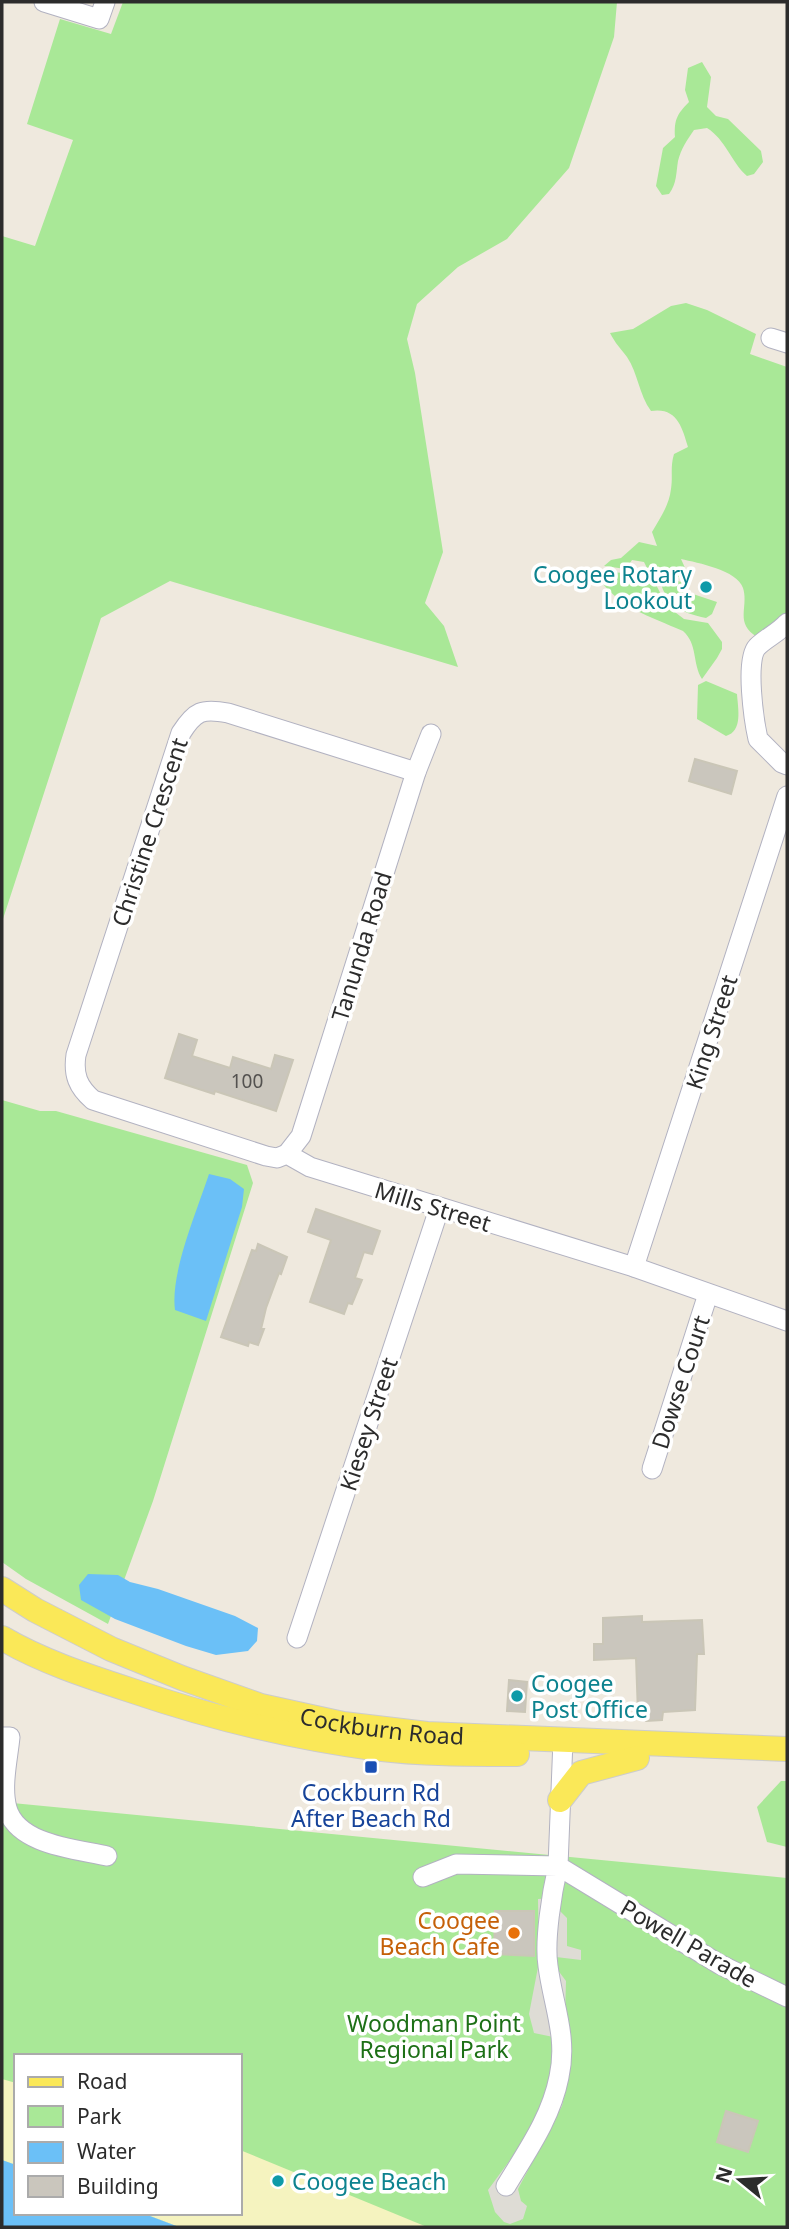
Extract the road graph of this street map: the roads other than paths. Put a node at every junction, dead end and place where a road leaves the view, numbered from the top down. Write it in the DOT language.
graph roads {
  1 [pos="44,2"];
  2 [pos="102,10"];
  3 [pos="787,623"];
  4 [pos="431,734"];
  5 [pos="787,765"];
  6 [pos="416,772"];
  7 [pos="787,796"];
  8 [pos="779,847"];
  9 [pos="83,1091"];
  10 [pos="287,1154"];
  11 [pos="439,1209"];
  12 [pos="634,1267"];
  13 [pos="708,1294"];
  14 [pos="787,1321"];
  15 [pos="652,1469"];
  16 [pos="2,1589"];
  17 [pos="2,1638"];
  18 [pos="297,1638"];
  19 [pos="6,1737"];
  20 [pos="563,1747"];
  21 [pos="787,1749"];
  22 [pos="637,1758"];
  23 [pos="787,1765"];
  24 [pos="560,1800"];
  25 [pos="107,1856"];
  26 [pos="558,1866"];
  27 [pos="423,1877"];
  28 [pos="787,1997"];
  29 [pos="506,2186"];
  1 -- 2 [label="street"];
  3 -- 5 [label="street"];
  4 -- 6 [label="street, Tanunda Road"];
  6 -- 9 [label="street, Christine Crescent"];
  6 -- 10 [label="street, Tanunda Road"];
  7 -- 8 [label="street, King Street"];
  8 -- 12 [label="street, King Street"];
  9 -- 10 [label="street, Mills Street"];
  10 -- 11 [label="street, Mills Street"];
  11 -- 12 [label="street, Mills Street"];
  11 -- 18 [label="street, Kiesey Street"];
  12 -- 13 [label="street, Mills Street"];
  13 -- 14 [label="street, Mills Street"];
  13 -- 15 [label="street, Dowse Court"];
  16 -- 20 [label="main road, Cockburn Road"];
  17 -- 20 [label="main road, Cockburn Road"];
  19 -- 25 [label="street"];
  20 -- 21 [label="main road, Cockburn Road"];
  20 -- 22 [label="main road, Cockburn Road"];
  20 -- 24 [label="street"];
  22 -- 23 [label="main road, Cockburn Road"];
  22 -- 24 [label="main road"];
  24 -- 26 [label="street"];
  26 -- 27 [label="street"];
  26 -- 28 [label="street, Powell Parade"];
  26 -- 29 [label="street"];
}
